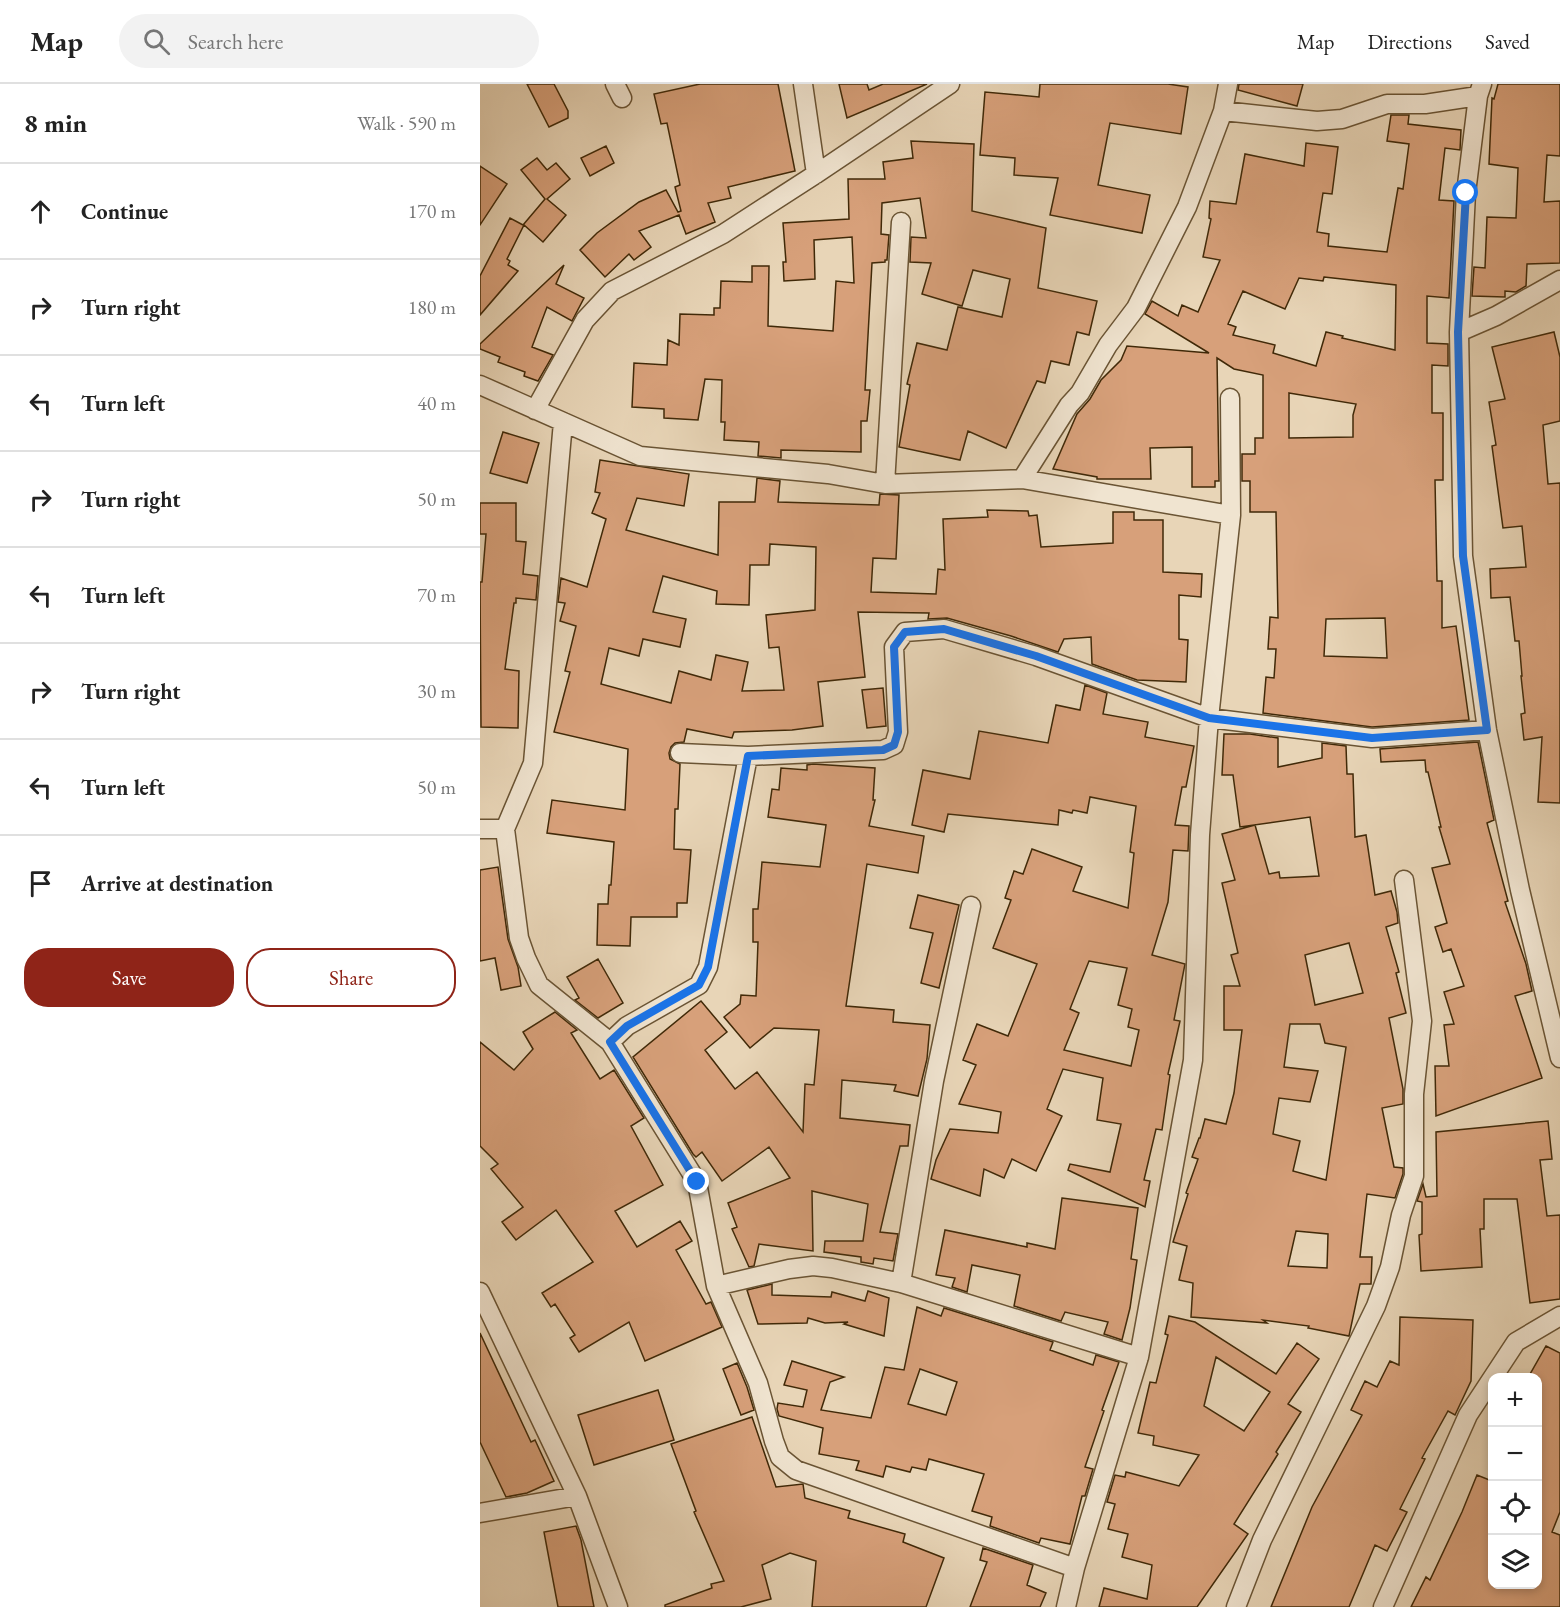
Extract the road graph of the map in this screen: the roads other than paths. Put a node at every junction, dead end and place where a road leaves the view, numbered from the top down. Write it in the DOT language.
graph roads {
  1 [pos="803,84"];
  2 [pos="950,84"];
  3 [pos="1228,84"];
  4 [pos="1480,90"];
  5 [pos="1223,111"];
  6 [pos="816,174"];
  7 [pos="901,222"];
  8 [pos="1560,280"];
  9 [pos="1458,332"];
  10 [pos="480,385"];
  11 [pos="1230,398"];
  12 [pos="535,410"];
  13 [pos="563,422"];
  14 [pos="1022,479"];
  15 [pos="885,484"];
  16 [pos="1231,514"];
  17 [pos="1209,718"];
  18 [pos="1487,730"];
  19 [pos="680,753"];
  20 [pos="748,756"];
  21 [pos="480,829"];
  22 [pos="505,830"];
  23 [pos="1404,880"];
  24 [pos="971,906"];
  25 [pos="610,1042"];
  26 [pos="1560,1058"];
  27 [pos="901,1283"];
  28 [pos="717,1286"];
  29 [pos="480,1292"];
  30 [pos="1560,1316"];
  31 [pos="1139,1357"];
  32 [pos="578,1496"];
  33 [pos="480,1512"];
  34 [pos="1075,1568"];
  35 [pos="618,1607"];
  36 [pos="1066,1607"];
  37 [pos="1236,1607"];
  38 [pos="1383,1607"];
  1 -- 6 [label="street"];
  2 -- 6 [label="street"];
  3 -- 5 [label="street"];
  4 -- 5 [label="street"];
  4 -- 9 [label="street"];
  5 -- 14 [label="street"];
  6 -- 12 [label="street"];
  7 -- 15 [label="street"];
  8 -- 9 [label="street"];
  9 -- 18 [label="street"];
  10 -- 12 [label="street"];
  11 -- 16 [label="street"];
  12 -- 13 [label="street"];
  13 -- 15 [label="street"];
  13 -- 22 [label="street"];
  14 -- 15 [label="street"];
  14 -- 16 [label="street"];
  16 -- 17 [label="street"];
  17 -- 18 [label="street"];
  17 -- 20 [label="street"];
  17 -- 31 [label="street"];
  18 -- 26 [label="street"];
  19 -- 20 [label="street"];
  20 -- 25 [label="street"];
  21 -- 22 [label="street"];
  22 -- 25 [label="street"];
  23 -- 37 [label="street"];
  24 -- 27 [label="street"];
  25 -- 28 [label="street"];
  27 -- 28 [label="street"];
  27 -- 31 [label="street"];
  28 -- 34 [label="street"];
  29 -- 32 [label="street"];
  30 -- 38 [label="street"];
  31 -- 34 [label="street"];
  32 -- 33 [label="street"];
  32 -- 35 [label="street"];
  34 -- 36 [label="street"];
}
